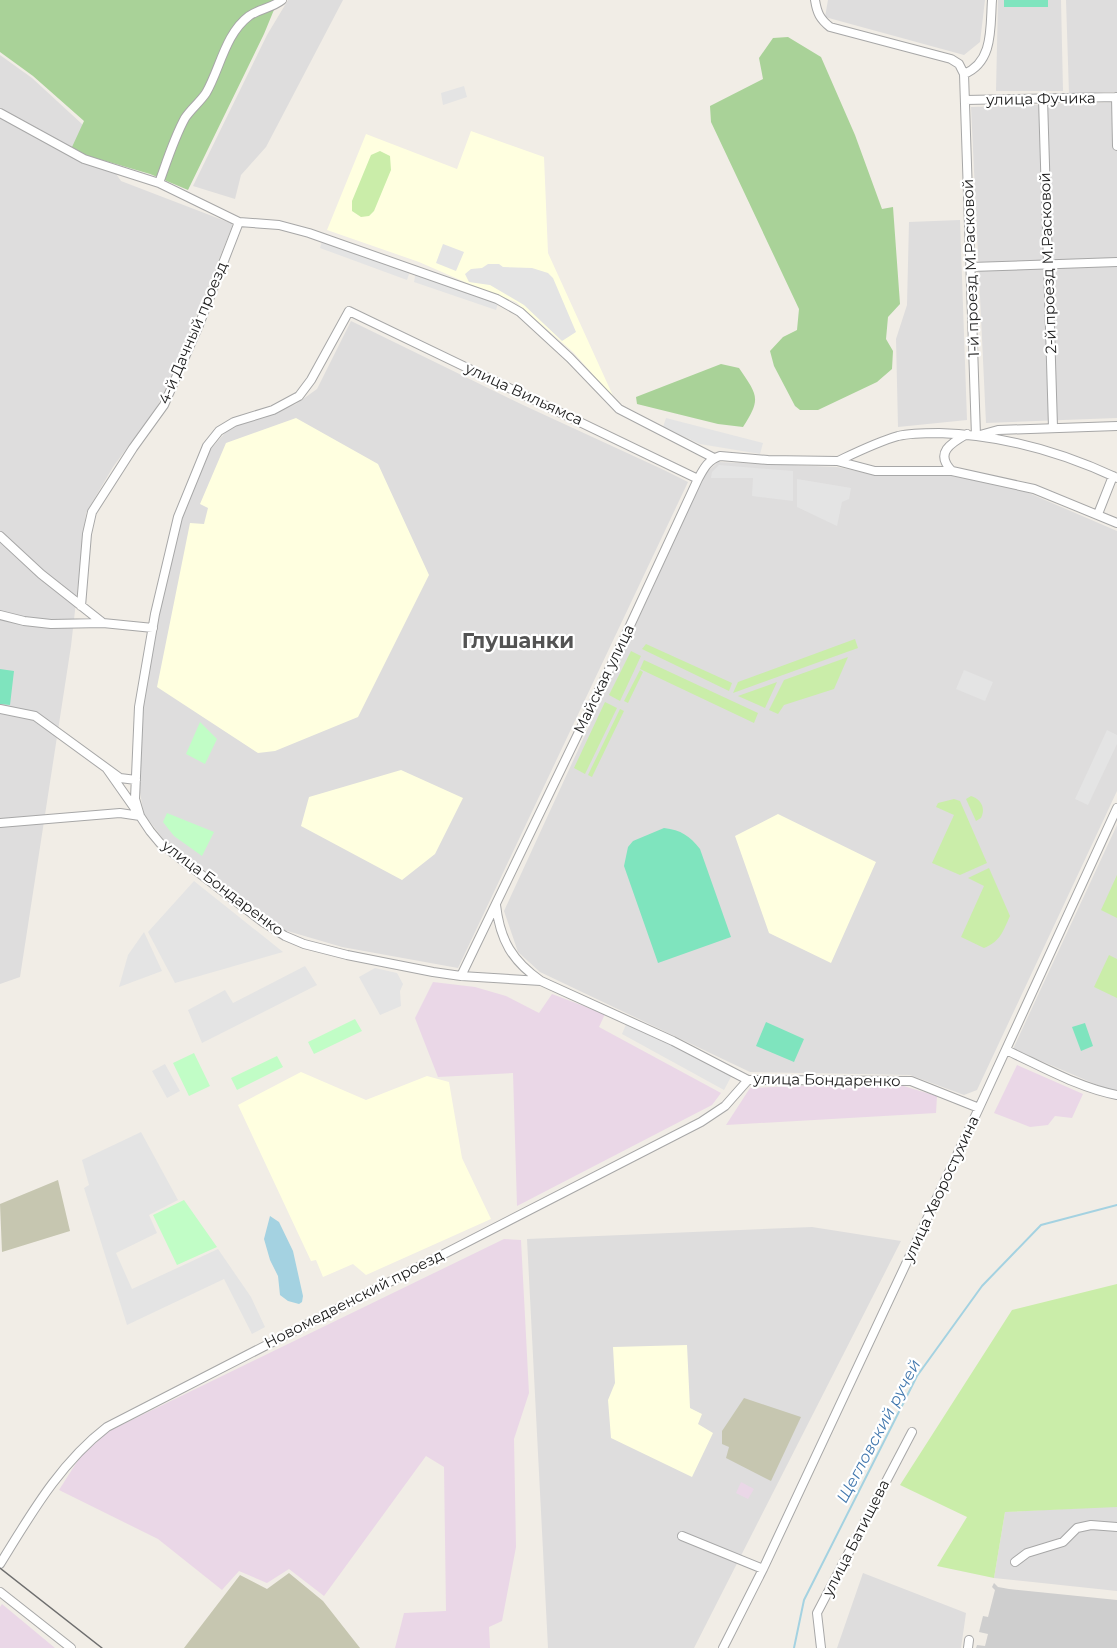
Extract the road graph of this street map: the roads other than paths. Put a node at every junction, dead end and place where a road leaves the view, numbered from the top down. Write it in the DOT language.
graph roads {
  1 [pos="282,0"];
  2 [pos="809,0"];
  3 [pos="815,0"];
  4 [pos="992,0"];
  5 [pos="817,13"];
  6 [pos="964,74"];
  7 [pos="1116,97"];
  8 [pos="1043,99"];
  9 [pos="965,100"];
  10 [pos="0,113"];
  11 [pos="1117,146"];
  12 [pos="159,183"];
  13 [pos="239,222"];
  14 [pos="1117,262"];
  15 [pos="1048,264"];
  16 [pos="971,267"];
  17 [pos="349,311"];
  18 [pos="1117,426"];
  19 [pos="1053,427"];
  20 [pos="972,435"];
  21 [pos="869,447"];
  22 [pos="714,458"];
  23 [pos="837,461"];
  24 [pos="861,466"];
  25 [pos="952,471"];
  26 [pos="1115,477"];
  27 [pos="698,479"];
  28 [pos="1098,514"];
  29 [pos="1117,523"];
  30 [pos="0,536"];
  31 [pos="81,606"];
  32 [pos="0,615"];
  33 [pos="103,623"];
  34 [pos="153,628"];
  35 [pos="0,709"];
  36 [pos="107,769"];
  37 [pos="136,780"];
  38 [pos="1117,808"];
  39 [pos="140,816"];
  40 [pos="0,823"];
  41 [pos="496,903"];
  42 [pos="461,976"];
  43 [pos="541,981"];
  44 [pos="1006,1050"];
  45 [pos="748,1080"];
  46 [pos="1117,1095"];
  47 [pos="979,1108"];
  48 [pos="912,1432"];
  49 [pos="1117,1527"];
  50 [pos="682,1536"];
  51 [pos="1015,1562"];
  52 [pos="0,1564"];
  53 [pos="763,1569"];
  54 [pos="0,1592"];
  55 [pos="71,1648"];
  56 [pos="723,1648"];
  57 [pos="821,1648"];
  1 -- 12 [label="street"];
  2 -- 5 [label="street"];
  3 -- 5 [label="street"];
  4 -- 6 [label="street"];
  5 -- 6 [label="street"];
  6 -- 9 [label="street, 1-й проезд М.Расковой"];
  7 -- 8 [label="street, улица Фучика"];
  7 -- 11 [label="street"];
  8 -- 9 [label="street, улица Фучика"];
  8 -- 15 [label="street, 2-й проезд М.Расковой"];
  9 -- 16 [label="street, 1-й проезд М.Расковой"];
  10 -- 12 [label="street"];
  12 -- 13 [label="street"];
  13 -- 22 [label="street"];
  13 -- 31 [label="street, 4-й Дачный проезд"];
  14 -- 15 [label="street"];
  15 -- 16 [label="street"];
  15 -- 19 [label="street, 2-й проезд М.Расковой"];
  16 -- 20 [label="street, 1-й проезд М.Расковой"];
  17 -- 27 [label="street, улица Вильямса"];
  17 -- 34 [label="street, улица Бондаренко"];
  18 -- 19 [label="street"];
  19 -- 20 [label="street"];
  20 -- 21 [label="street"];
  20 -- 25 [label="street"];
  20 -- 26 [label="street"];
  21 -- 23 [label="street"];
  21 -- 24 [label="street"];
  22 -- 23 [label="street"];
  22 -- 27 [label="street, Майская улица"];
  23 -- 24 [label="street"];
  24 -- 25 [label="street"];
  25 -- 28 [label="street"];
  26 -- 28 [label="street"];
  27 -- 41 [label="street, Майская улица"];
  28 -- 29 [label="street"];
  30 -- 31 [label="street"];
  31 -- 33 [label="street"];
  32 -- 33 [label="street"];
  33 -- 34 [label="street"];
  34 -- 37 [label="street, улица Бондаренко"];
  35 -- 36 [label="street"];
  36 -- 37 [label="street"];
  36 -- 39 [label="street"];
  37 -- 39 [label="street, улица Бондаренко"];
  38 -- 44 [label="street, улица Хворостухина"];
  39 -- 40 [label="street"];
  39 -- 42 [label="street, улица Бондаренко"];
  41 -- 42 [label="street, Майская улица"];
  41 -- 43 [label="street"];
  42 -- 43 [label="street, улица Бондаренко"];
  43 -- 45 [label="street, улица Бондаренко"];
  44 -- 46 [label="street"];
  44 -- 47 [label="street, улица Хворостухина"];
  45 -- 47 [label="street, улица Бондаренко"];
  45 -- 52 [label="street, Новомедвенский проезд"];
  47 -- 53 [label="street, улица Хворостухина"];
  48 -- 57 [label="street, улица Батищева"];
  49 -- 51 [label="street"];
  50 -- 53 [label="street"];
  53 -- 56 [label="street, улица Хворостухина"];
  54 -- 55 [label="street"];
}
